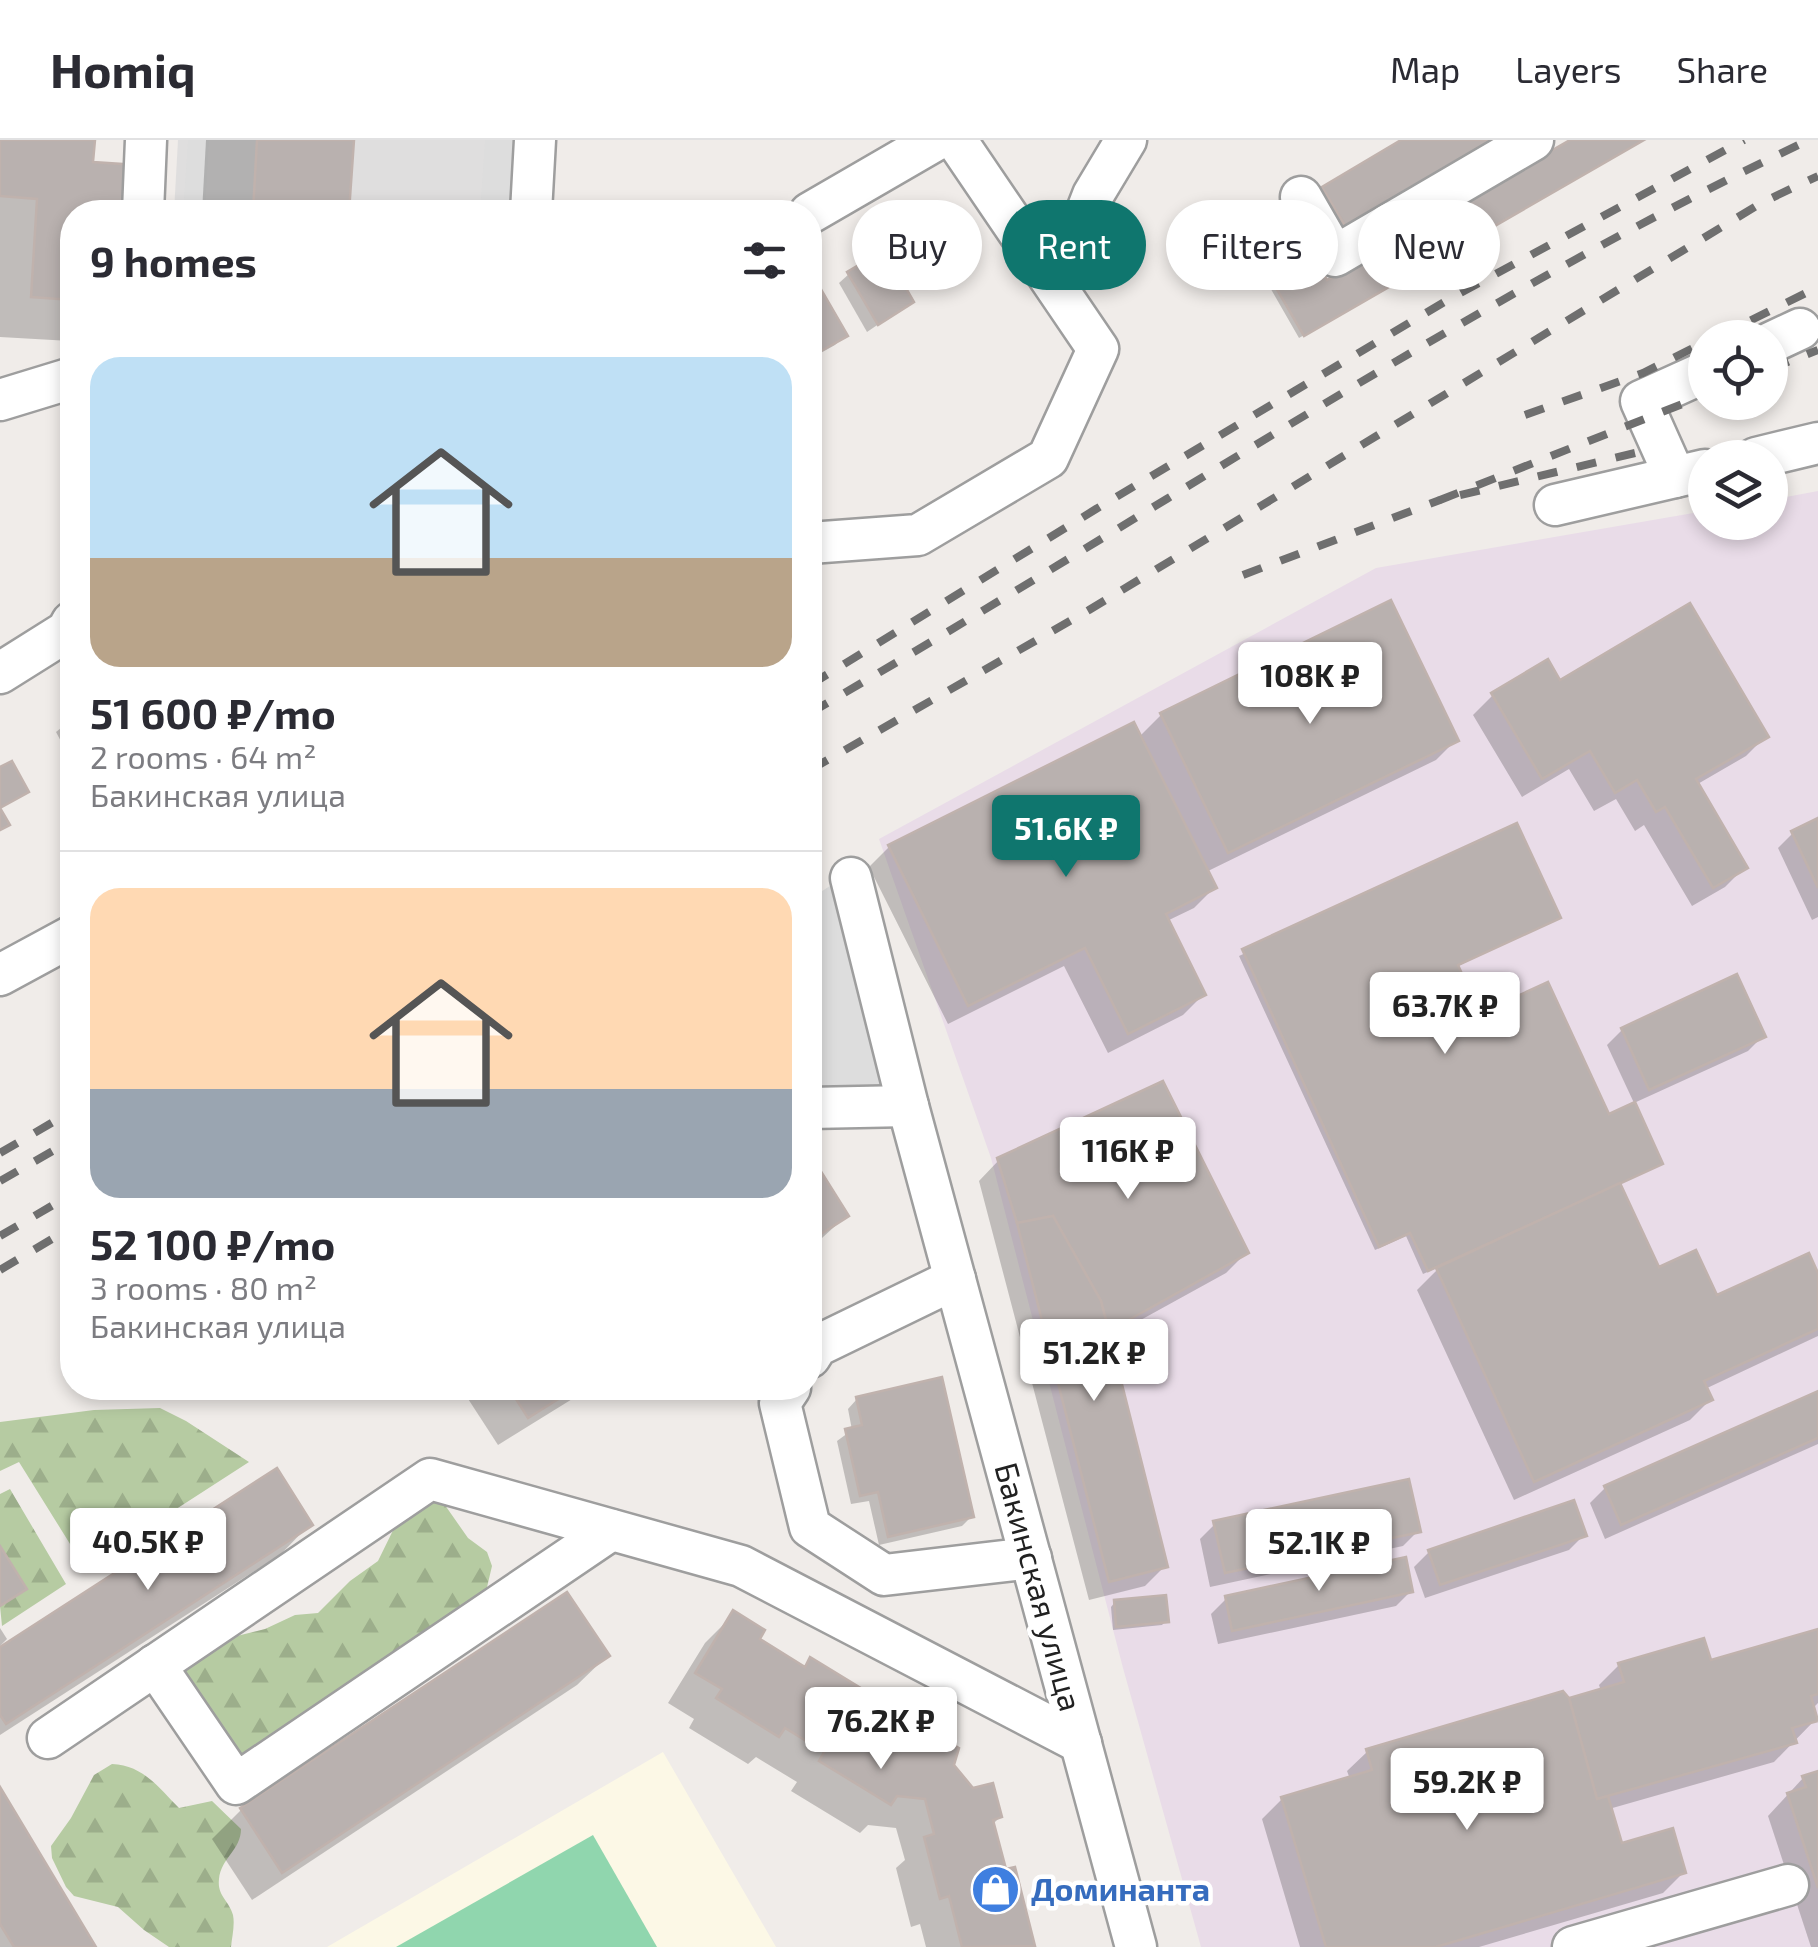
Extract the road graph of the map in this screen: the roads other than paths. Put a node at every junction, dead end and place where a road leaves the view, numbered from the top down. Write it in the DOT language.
graph roads {
  1 [pos="146,140"];
  2 [pos="536,140"];
  3 [pos="936,140"];
  4 [pos="956,140"];
  5 [pos="1126,140"];
  6 [pos="1533,140"];
  7 [pos="1300,197"];
  8 [pos="144,200"];
  9 [pos="532,200"];
  10 [pos="1091,200"];
  11 [pos="822,206"];
  12 [pos="1002,207"];
  13 [pos="1058,290"];
  14 [pos="1688,380"];
  15 [pos="60,382"];
  16 [pos="0,400"];
  17 [pos="1818,443"];
  18 [pos="1788,450"];
  19 [pos="1688,470"];
  20 [pos="1688,473"];
  21 [pos="1555,505"];
  22 [pos="822,542"];
  23 [pos="60,636"];
  24 [pos="0,673"];
  25 [pos="852,878"];
  26 [pos="60,943"];
  27 [pos="0,976"];
  28 [pos="908,1106"];
  29 [pos="822,1108"];
  30 [pos="955,1279"];
  31 [pos="822,1344"];
  32 [pos="782,1400"];
  33 [pos="611,1530"];
  34 [pos="1031,1558"];
  35 [pos="155,1665"];
  36 [pos="48,1738"];
  37 [pos="1081,1743"];
  38 [pos="1788,1886"];
  39 [pos="1136,1947"];
  40 [pos="1573,1947"];
  1 -- 8 [label="street"];
  2 -- 9 [label="street"];
  3 -- 11 [label="street"];
  4 -- 12 [label="street"];
  5 -- 10 [label="street"];
  6 -- 7 [label="street"];
  13 -- 22 [label="street"];
  14 -- 19 [label="street"];
  15 -- 16 [label="street"];
  17 -- 18 [label="street"];
  20 -- 21 [label="street"];
  23 -- 24 [label="street"];
  25 -- 28 [label="street, Бакинская улица"];
  26 -- 27 [label="street"];
  28 -- 29 [label="street"];
  28 -- 30 [label="street, Бакинская улица"];
  30 -- 31 [label="street"];
  30 -- 34 [label="street, Бакинская улица"];
  32 -- 34 [label="street"];
  33 -- 35 [label="street"];
  33 -- 35 [label="street"];
  33 -- 37 [label="street"];
  34 -- 37 [label="street, Бакинская улица"];
  35 -- 36 [label="street"];
  37 -- 39 [label="street, Бакинская улица"];
  38 -- 40 [label="street"];
}
